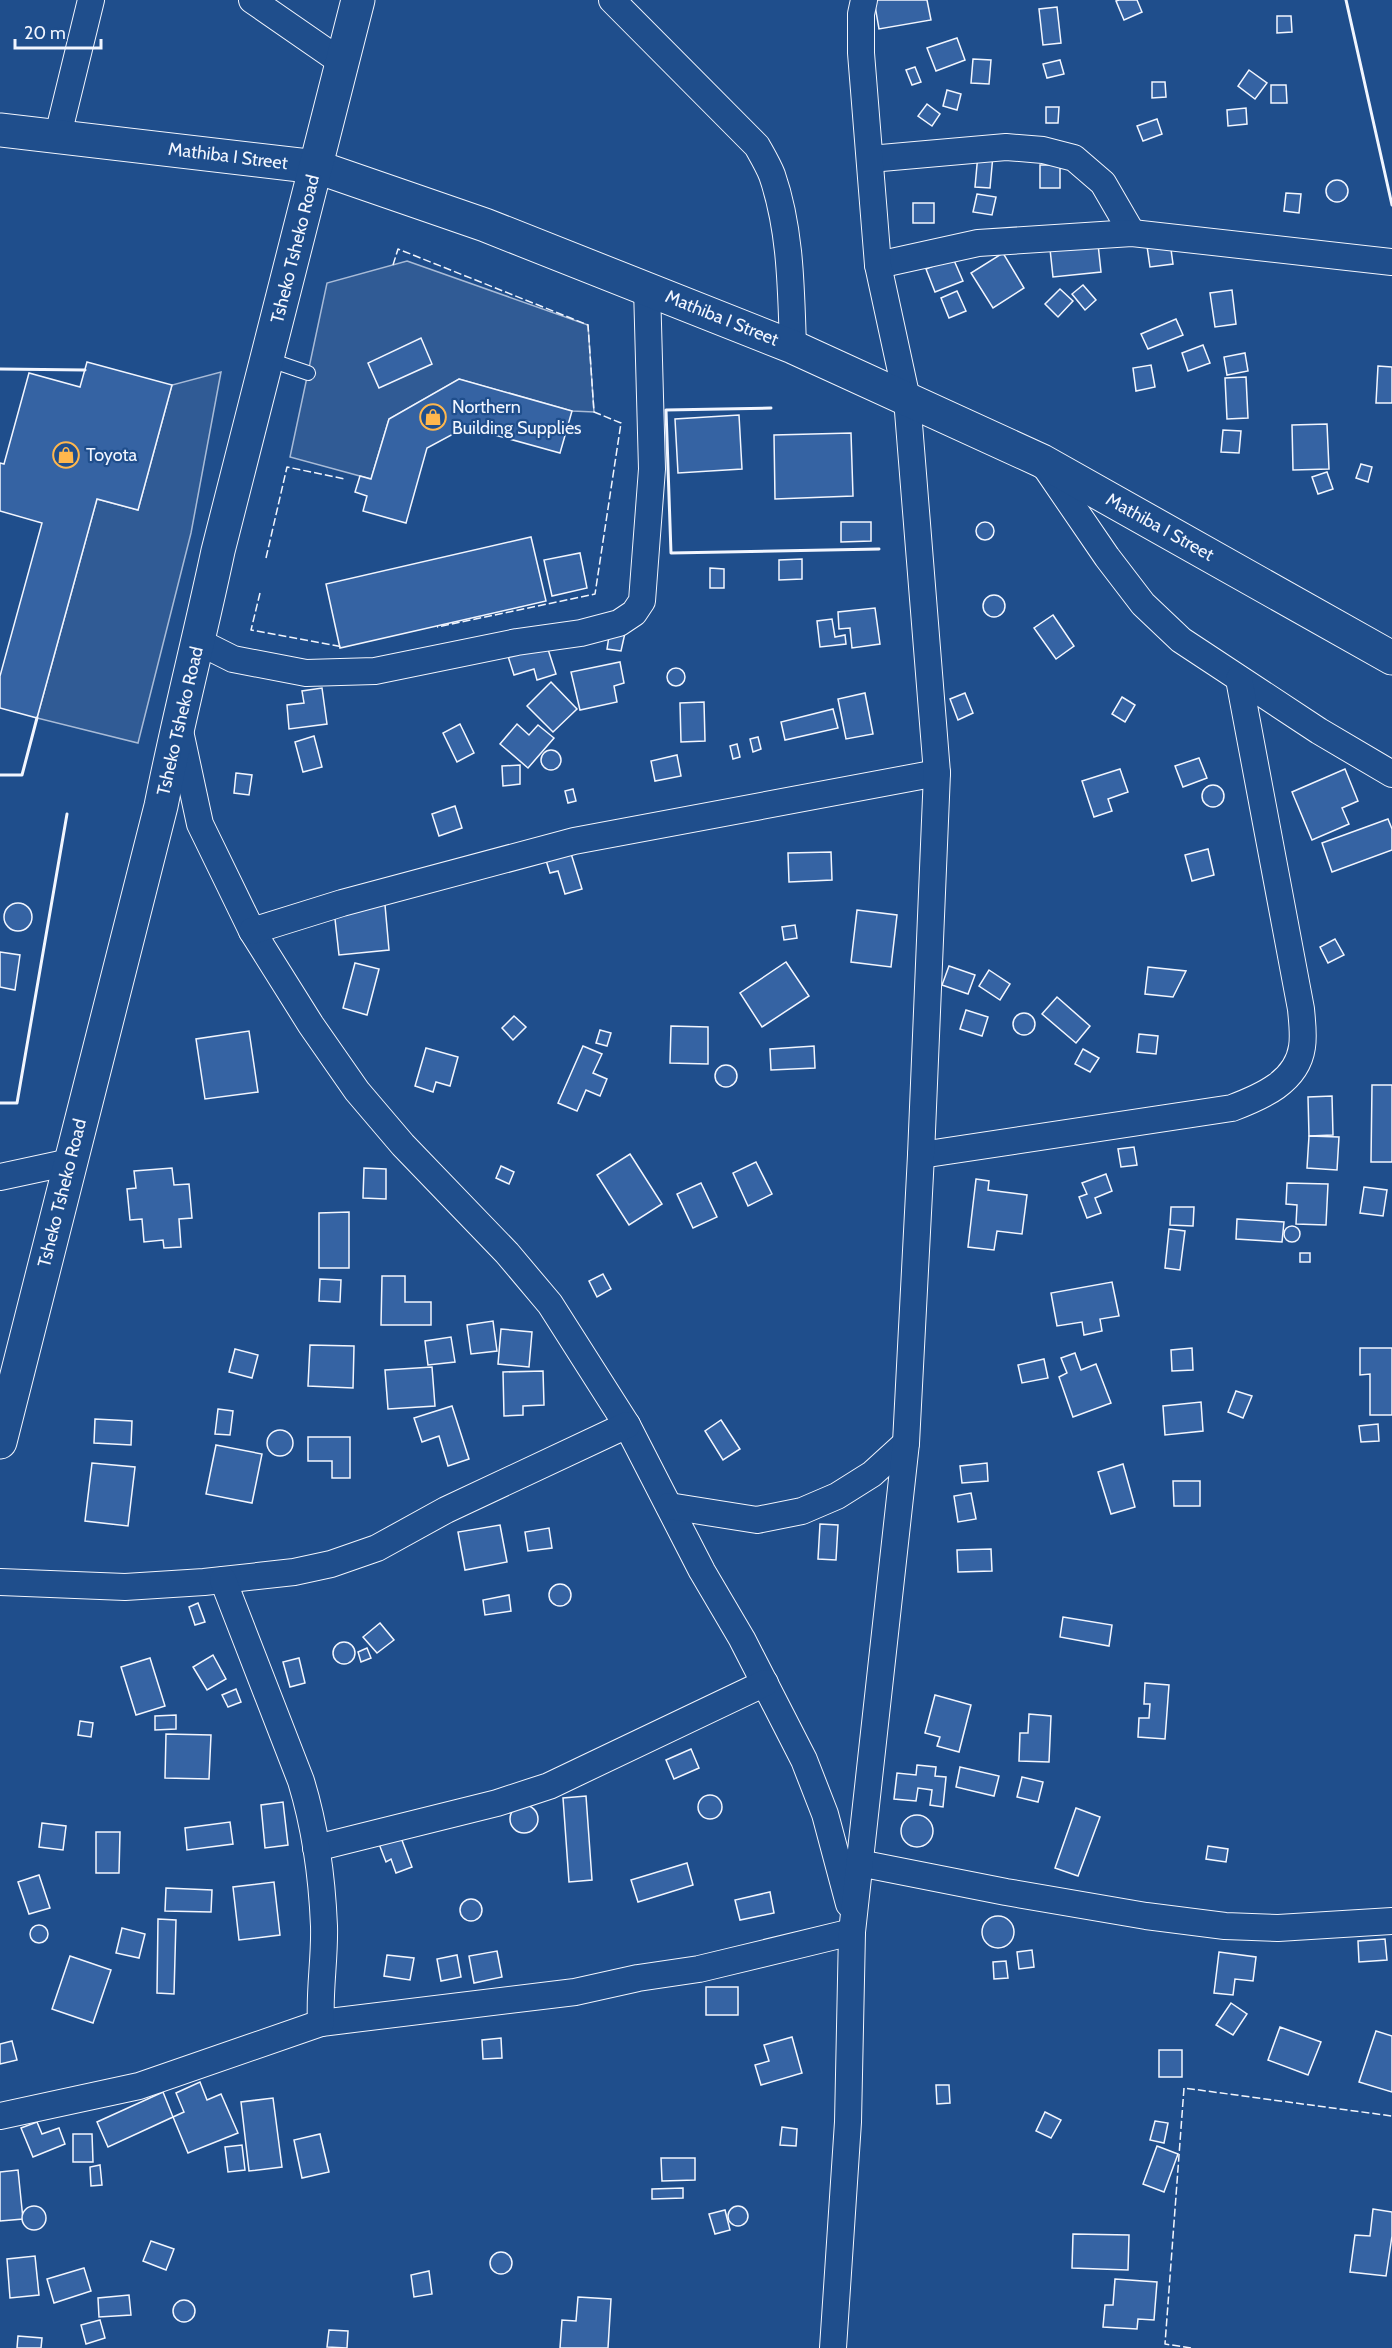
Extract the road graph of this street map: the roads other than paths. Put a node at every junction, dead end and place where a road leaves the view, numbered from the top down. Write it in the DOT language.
graph roads {
  1 [pos="91,0"];
  2 [pos="252,0"];
  3 [pos="358,0"];
  4 [pos="612,0"];
  5 [pos="864,0"];
  6 [pos="343,63"];
  7 [pos="0,130"];
  8 [pos="58,135"];
  9 [pos="870,159"];
  10 [pos="317,167"];
  11 [pos="1132,233"];
  12 [pos="1392,262"];
  13 [pos="878,265"];
  14 [pos="647,288"];
  15 [pos="794,347"];
  16 [pos="267,359"];
  17 [pos="308,373"];
  18 [pos="907,399"];
  19 [pos="1042,461"];
  20 [pos="199,642"];
  21 [pos="1392,658"];
  22 [pos="1239,679"];
  23 [pos="178,722"];
  24 [pos="937,773"];
  25 [pos="1392,774"];
  26 [pos="252,931"];
  27 [pos="921,1155"];
  28 [pos="70,1162"];
  29 [pos="0,1177"];
  30 [pos="627,1425"];
  31 [pos="0,1442"];
  32 [pos="906,1443"];
  33 [pos="669,1506"];
  34 [pos="223,1580"];
  35 [pos="0,1582"];
  36 [pos="765,1683"];
  37 [pos="316,1848"];
  38 [pos="859,1863"];
  39 [pos="1392,1921"];
  40 [pos="853,1927"];
  41 [pos="321,2023"];
  42 [pos="0,2116"];
  43 [pos="833,2348"];
  1 -- 8 [label="street"];
  2 -- 6 [label="street"];
  3 -- 6 [label="main road, Tsheko Tsheko Road"];
  4 -- 15 [label="street"];
  5 -- 9 [label="street"];
  6 -- 10 [label="main road, Tsheko Tsheko Road"];
  7 -- 8 [label="main road, Mathiba I Street"];
  8 -- 10 [label="main road, Mathiba I Street"];
  9 -- 11 [label="street"];
  9 -- 13 [label="street"];
  10 -- 14 [label="main road, Mathiba I Street"];
  10 -- 16 [label="main road, Tsheko Tsheko Road"];
  11 -- 12 [label="street"];
  11 -- 13 [label="street"];
  13 -- 18 [label="street"];
  14 -- 15 [label="main road, Mathiba I Street"];
  14 -- 20 [label="street"];
  15 -- 18 [label="main road, Mathiba I Street"];
  16 -- 17 [label="lane"];
  16 -- 20 [label="main road, Tsheko Tsheko Road"];
  18 -- 19 [label="main road, Mathiba I Street"];
  18 -- 24 [label="street"];
  19 -- 21 [label="main road, Mathiba I Street"];
  19 -- 22 [label="street"];
  20 -- 23 [label="main road, Tsheko Tsheko Road"];
  22 -- 25 [label="street"];
  22 -- 27 [label="street"];
  23 -- 26 [label="street"];
  23 -- 28 [label="main road, Tsheko Tsheko Road"];
  24 -- 26 [label="street"];
  24 -- 27 [label="street"];
  26 -- 30 [label="street"];
  27 -- 32 [label="street"];
  28 -- 29 [label="street"];
  28 -- 31 [label="main road, Tsheko Tsheko Road"];
  30 -- 33 [label="street"];
  30 -- 34 [label="street"];
  32 -- 33 [label="street"];
  32 -- 38 [label="street"];
  33 -- 36 [label="street"];
  34 -- 35 [label="street"];
  34 -- 37 [label="street"];
  36 -- 37 [label="street"];
  36 -- 40 [label="street"];
  37 -- 41 [label="street"];
  38 -- 39 [label="street"];
  38 -- 40 [label="street"];
  40 -- 41 [label="street"];
  40 -- 43 [label="street"];
  41 -- 42 [label="street"];
}
